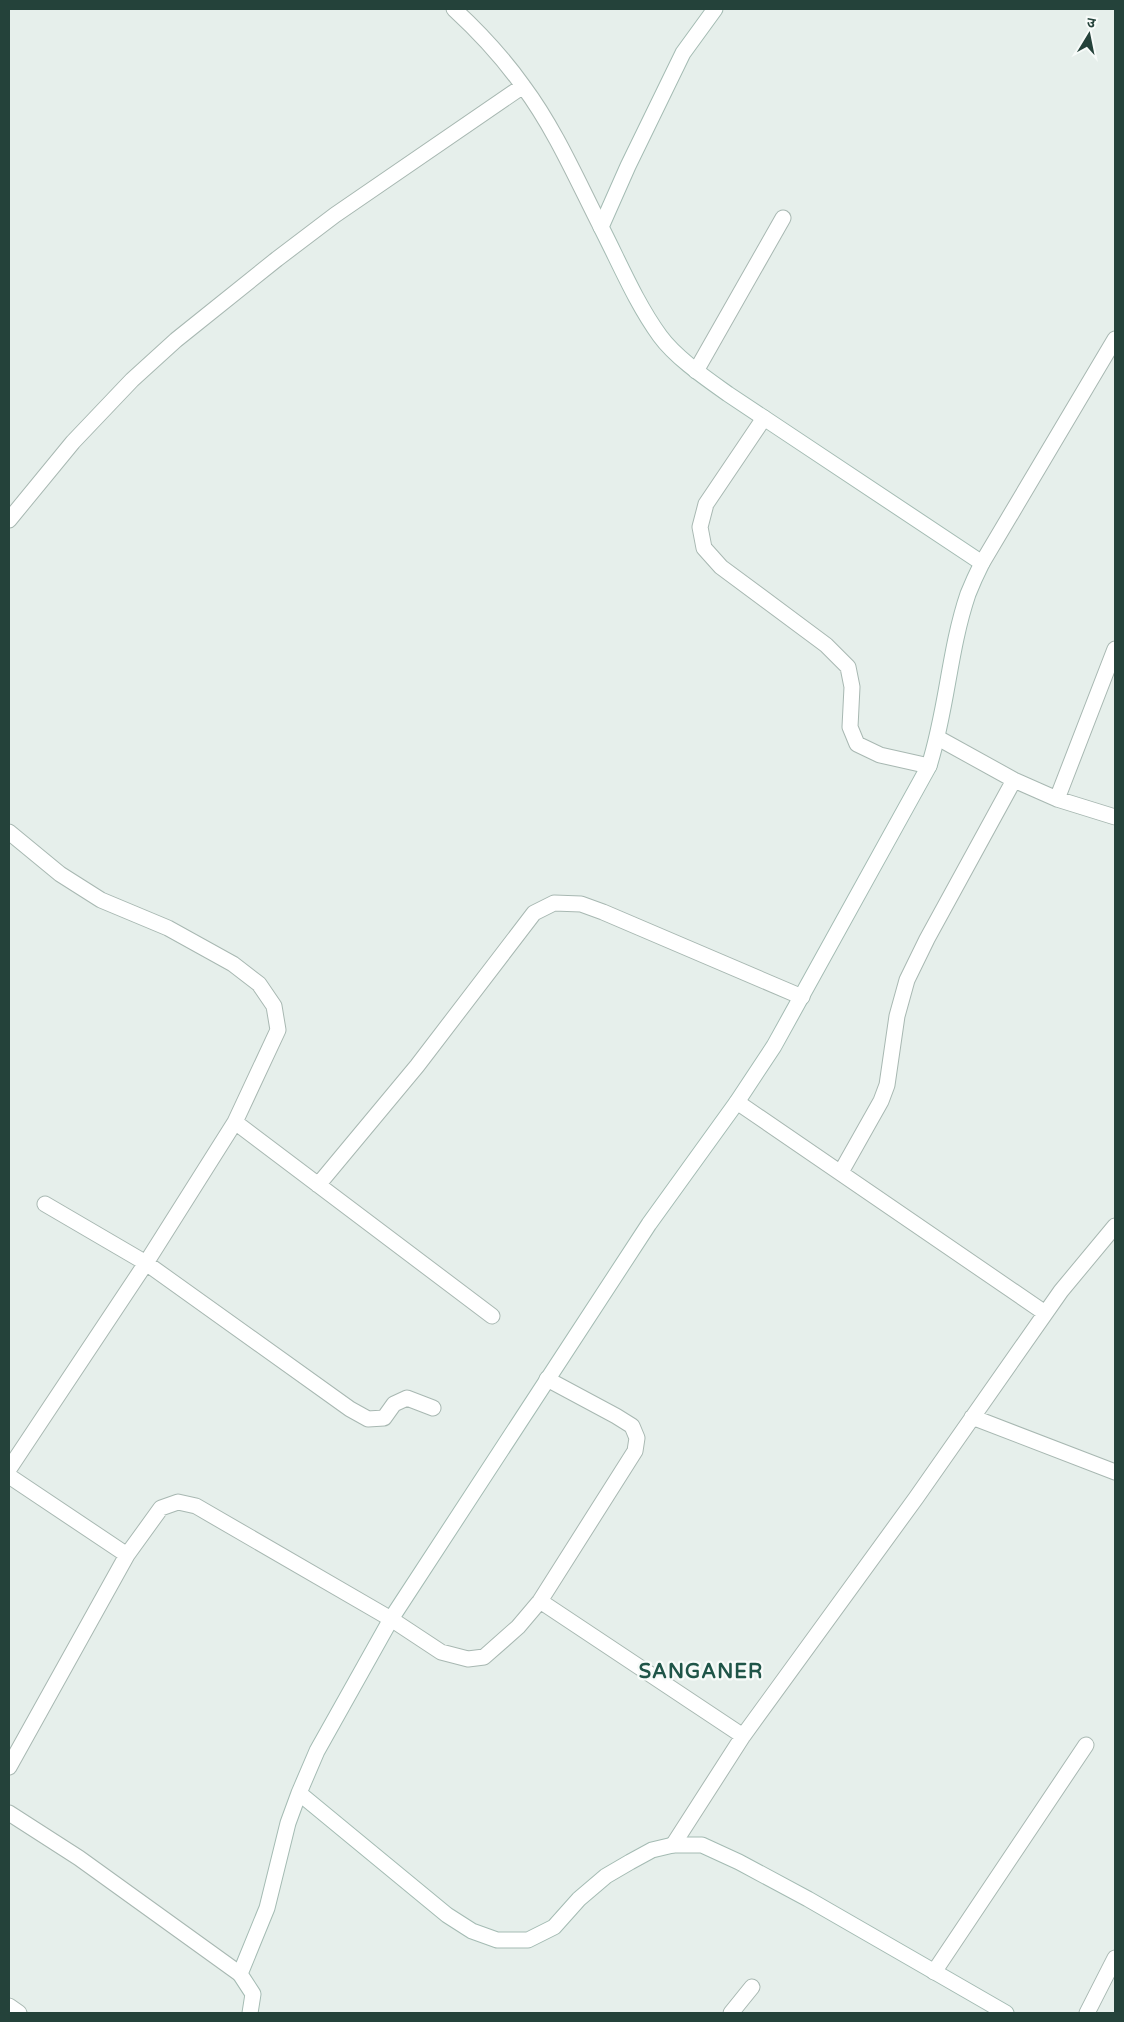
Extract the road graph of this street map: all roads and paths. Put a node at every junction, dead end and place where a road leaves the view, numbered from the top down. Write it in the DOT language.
graph roads {
  1 [pos="454,9"];
  2 [pos="715,9"];
  3 [pos="523,86"];
  4 [pos="783,218"];
  5 [pos="601,227"];
  6 [pos="1115,339"];
  7 [pos="696,371"];
  8 [pos="764,418"];
  9 [pos="9,520"];
  10 [pos="982,563"];
  11 [pos="1115,649"];
  12 [pos="938,738"];
  13 [pos="929,766"];
  14 [pos="1014,780"];
  15 [pos="1056,799"];
  16 [pos="1115,817"];
  17 [pos="9,832"];
  18 [pos="802,997"];
  19 [pos="737,1102"];
  20 [pos="235,1122"];
  21 [pos="841,1172"];
  22 [pos="318,1185"];
  23 [pos="45,1204"];
  24 [pos="1115,1226"];
  25 [pos="146,1263"];
  26 [pos="1045,1313"];
  27 [pos="492,1316"];
  28 [pos="546,1380"];
  29 [pos="433,1408"];
  30 [pos="972,1417"];
  31 [pos="9,1469"];
  32 [pos="1115,1472"];
  33 [pos="9,1476"];
  34 [pos="127,1554"];
  35 [pos="540,1601"];
  36 [pos="391,1619"];
  37 [pos="743,1736"];
  38 [pos="1086,1745"];
  39 [pos="9,1766"];
  40 [pos="299,1793"];
  41 [pos="9,1813"];
  42 [pos="673,1845"];
  43 [pos="1115,1958"];
  44 [pos="934,1972"];
  45 [pos="240,1974"];
  46 [pos="752,1987"];
  47 [pos="9,2006"];
  48 [pos="19,2013"];
  49 [pos="250,2013"];
  50 [pos="731,2013"];
  51 [pos="1006,2013"];
  52 [pos="1087,2013"];
  1 -- 3 [label="street"];
  2 -- 5 [label="street"];
  3 -- 5 [label="street"];
  3 -- 9 [label="street"];
  4 -- 7 [label="street"];
  5 -- 7 [label="street"];
  6 -- 10 [label="street"];
  7 -- 8 [label="street"];
  8 -- 10 [label="street"];
  8 -- 13 [label="street"];
  10 -- 12 [label="street"];
  11 -- 15 [label="street"];
  12 -- 13 [label="street"];
  12 -- 14 [label="street"];
  13 -- 18 [label="street"];
  14 -- 15 [label="street"];
  14 -- 21 [label="street"];
  15 -- 16 [label="street"];
  17 -- 20 [label="street"];
  18 -- 19 [label="street"];
  18 -- 22 [label="street"];
  19 -- 21 [label="street"];
  19 -- 28 [label="street"];
  20 -- 22 [label="street"];
  20 -- 25 [label="street"];
  21 -- 26 [label="street"];
  22 -- 27 [label="street"];
  23 -- 25 [label="street"];
  24 -- 26 [label="street"];
  25 -- 29 [label="street"];
  25 -- 31 [label="street"];
  26 -- 30 [label="street"];
  28 -- 35 [label="street"];
  28 -- 36 [label="street"];
  30 -- 32 [label="street"];
  30 -- 37 [label="street"];
  33 -- 34 [label="street"];
  34 -- 36 [label="street"];
  34 -- 39 [label="street"];
  35 -- 36 [label="street"];
  35 -- 37 [label="street"];
  36 -- 40 [label="street"];
  37 -- 42 [label="street"];
  38 -- 44 [label="street"];
  40 -- 42 [label="street"];
  40 -- 45 [label="street"];
  41 -- 45 [label="street"];
  42 -- 44 [label="street"];
  43 -- 52 [label="street"];
  44 -- 51 [label="street"];
  45 -- 49 [label="street"];
  46 -- 50 [label="street"];
  47 -- 48 [label="street"];
}
